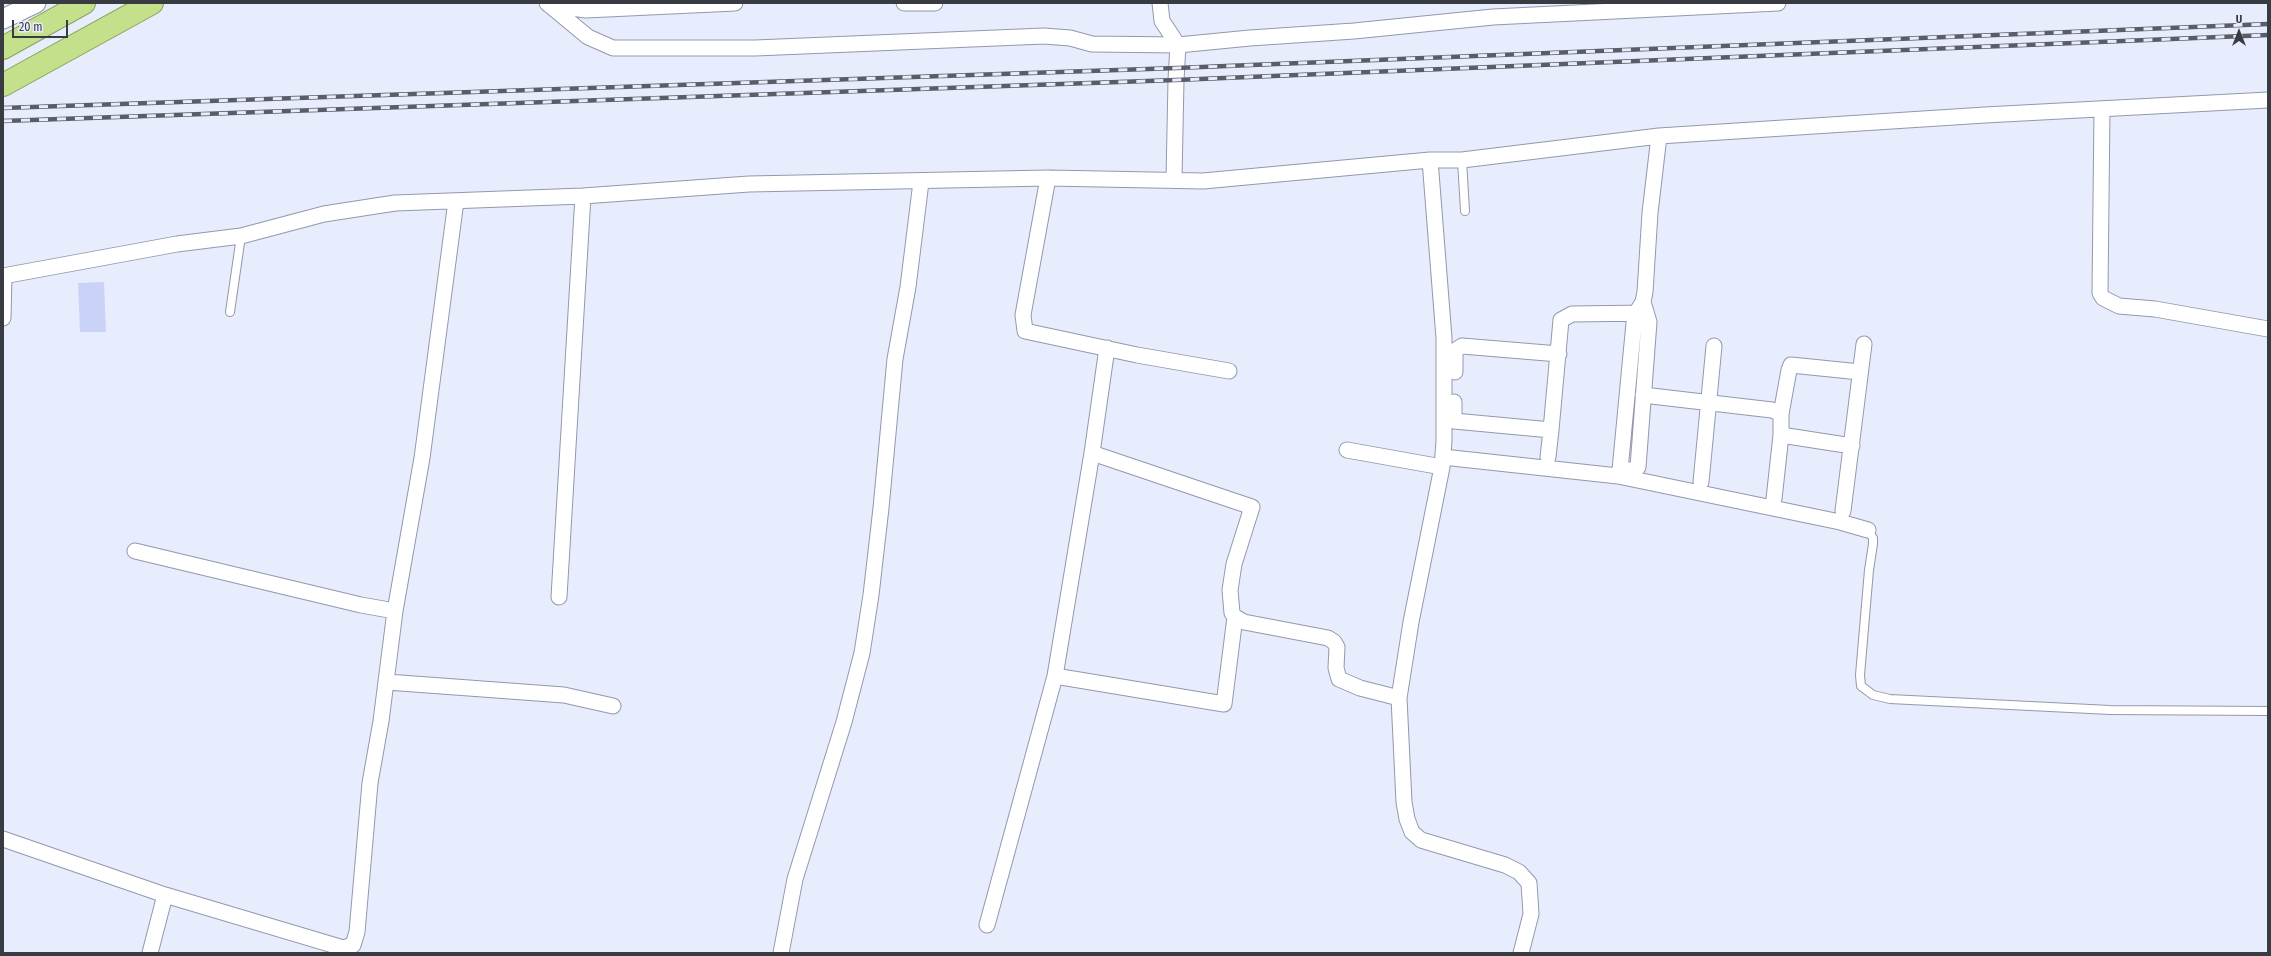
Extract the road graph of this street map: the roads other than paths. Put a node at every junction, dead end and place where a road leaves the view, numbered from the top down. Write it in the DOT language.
graph roads {
  1 [pos="36,3"];
  2 [pos="84,3"];
  3 [pos="152,3"];
  4 [pos="735,3"];
  5 [pos="904,3"];
  6 [pos="935,3"];
  7 [pos="1160,3"];
  8 [pos="1778,3"];
  9 [pos="548,4"];
  10 [pos="3,19"];
  11 [pos="1178,45"];
  12 [pos="3,48"];
  13 [pos="10,81"];
  14 [pos="2268,100"];
  15 [pos="2102,109"];
  16 [pos="1660,136"];
  17 [pos="1430,160"];
  18 [pos="1462,160"];
  19 [pos="1048,178"];
  20 [pos="1174,180"];
  21 [pos="921,182"];
  22 [pos="583,196"];
  23 [pos="456,201"];
  24 [pos="1465,211"];
  25 [pos="241,236"];
  26 [pos="3,276"];
  27 [pos="1642,310"];
  28 [pos="230,312"];
  29 [pos="3,318"];
  30 [pos="2268,329"];
  31 [pos="1864,344"];
  32 [pos="1714,346"];
  33 [pos="1107,348"];
  34 [pos="1559,354"];
  35 [pos="1229,371"];
  36 [pos="1860,372"];
  37 [pos="1628,385"];
  38 [pos="1643,397"];
  39 [pos="1708,402"];
  40 [pos="1626,408"];
  41 [pos="1781,414"];
  42 [pos="1551,430"];
  43 [pos="1781,435"];
  44 [pos="1852,446"];
  45 [pos="1347,450"];
  46 [pos="1092,452"];
  47 [pos="1548,457"];
  48 [pos="1442,462"];
  49 [pos="1701,482"];
  50 [pos="1774,499"];
  51 [pos="1843,511"];
  52 [pos="1868,530"];
  53 [pos="135,550"];
  54 [pos="559,597"];
  55 [pos="395,611"];
  56 [pos="1235,617"];
  57 [pos="1055,676"];
  58 [pos="387,682"];
  59 [pos="1399,698"];
  60 [pos="613,706"];
  61 [pos="2268,711"];
  62 [pos="3,839"];
  63 [pos="166,895"];
  64 [pos="986,925"];
  65 [pos="150,953"];
  66 [pos="780,953"];
  67 [pos="1521,953"];
  1 -- 10 [label="street"];
  2 -- 12 [label="highway"];
  3 -- 13 [label="highway"];
  4 -- 9 [label="street"];
  5 -- 6 [label="street"];
  7 -- 11 [label="street"];
  8 -- 11 [label="street"];
  9 -- 11 [label="street"];
  11 -- 20 [label="street"];
  14 -- 15 [label="street"];
  15 -- 16 [label="street"];
  15 -- 30 [label="street"];
  16 -- 18 [label="street"];
  16 -- 27 [label="street"];
  17 -- 18 [label="street"];
  17 -- 20 [label="street"];
  17 -- 48 [label="street"];
  18 -- 24 [label="lane"];
  19 -- 20 [label="street"];
  19 -- 21 [label="street"];
  19 -- 33 [label="street"];
  21 -- 22 [label="street"];
  21 -- 66 [label="street"];
  22 -- 23 [label="street"];
  22 -- 54 [label="street"];
  23 -- 25 [label="street"];
  23 -- 55 [label="street"];
  25 -- 26 [label="street"];
  25 -- 28 [label="lane"];
  26 -- 29 [label="street"];
  27 -- 34 [label="street"];
  27 -- 37 [label="street"];
  27 -- 38 [label="street"];
  31 -- 36 [label="street"];
  32 -- 39 [label="street"];
  33 -- 35 [label="street"];
  33 -- 46 [label="street"];
  34 -- 42 [label="street"];
  34 -- 42 [label="street"];
  36 -- 41 [label="street"];
  36 -- 44 [label="street"];
  37 -- 38 [label="street"];
  37 -- 40 [label="street"];
  38 -- 39 [label="street"];
  38 -- 40 [label="street"];
  38 -- 40 [label="street"];
  39 -- 41 [label="street"];
  39 -- 49 [label="street"];
  41 -- 43 [label="street"];
  42 -- 47 [label="street"];
  43 -- 44 [label="street"];
  43 -- 50 [label="street"];
  44 -- 51 [label="street"];
  45 -- 48 [label="street"];
  46 -- 56 [label="street"];
  46 -- 57 [label="street"];
  48 -- 52 [label="street"];
  48 -- 59 [label="street"];
  52 -- 61 [label="lane"];
  53 -- 55 [label="street"];
  55 -- 58 [label="street"];
  56 -- 57 [label="street"];
  56 -- 59 [label="street"];
  57 -- 64 [label="street"];
  58 -- 60 [label="street"];
  58 -- 63 [label="street"];
  59 -- 67 [label="street"];
  62 -- 63 [label="street"];
  63 -- 65 [label="street"];
}
